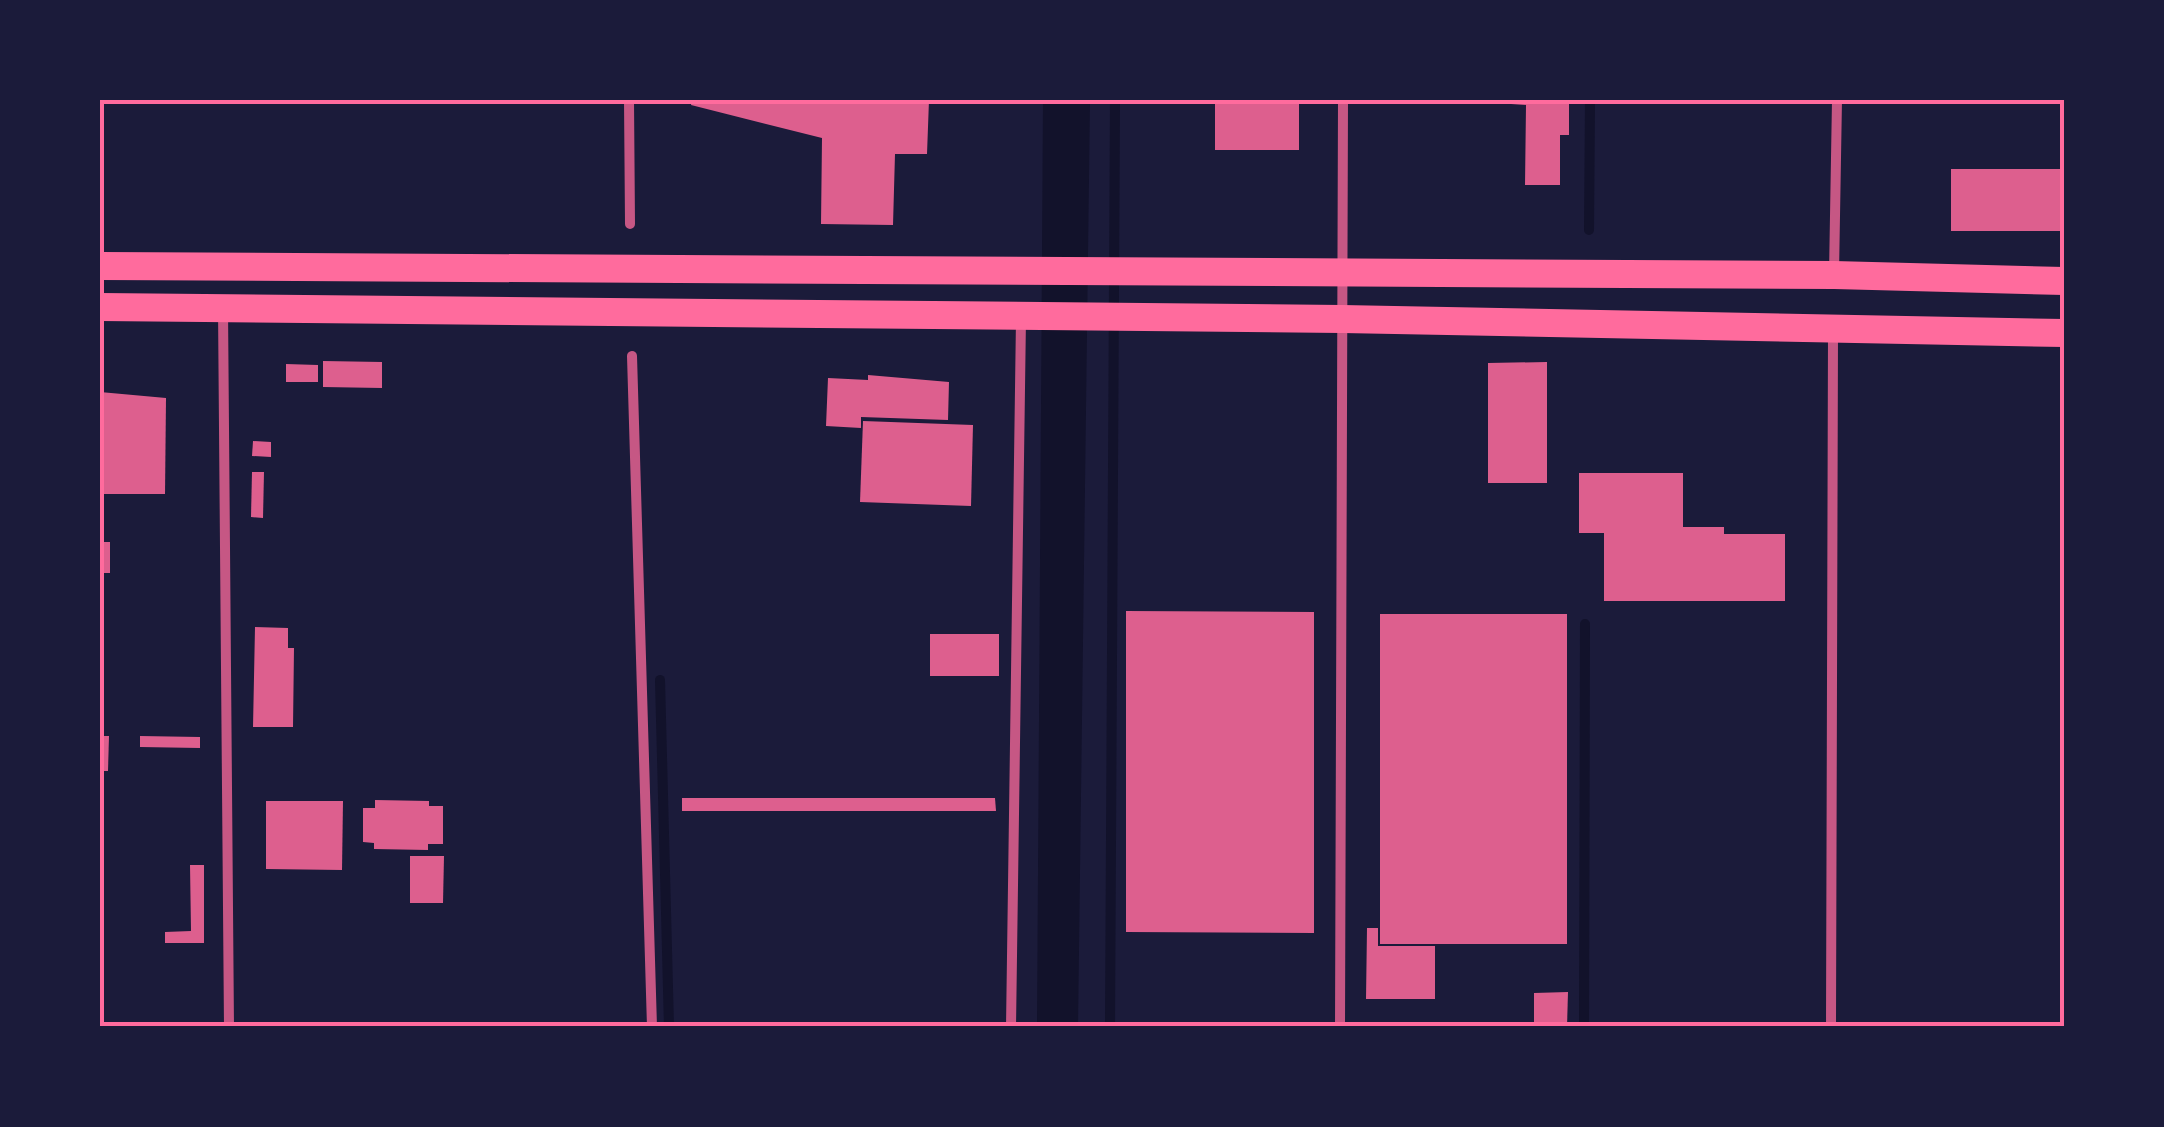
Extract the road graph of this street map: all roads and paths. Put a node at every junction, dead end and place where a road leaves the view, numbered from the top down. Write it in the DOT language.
graph roads {
  1 [pos="630,100"];
  2 [pos="1343,100"];
  3 [pos="1837,100"];
  4 [pos="630,224"];
  5 [pos="100,266"];
  6 [pos="1343,275"];
  7 [pos="1834,275"];
  8 [pos="2064,282"];
  9 [pos="100,307"];
  10 [pos="222,307"];
  11 [pos="1025,316"];
  12 [pos="1342,320"];
  13 [pos="1833,328"];
  14 [pos="2064,332"];
  15 [pos="632,356"];
  16 [pos="229,1027"];
  17 [pos="652,1027"];
  18 [pos="1011,1027"];
  19 [pos="1340,1027"];
  20 [pos="1831,1027"];
  1 -- 4 [label="street"];
  2 -- 6 [label="street"];
  3 -- 7 [label="street"];
  5 -- 6 [label="highway"];
  6 -- 7 [label="highway"];
  6 -- 12 [label="street"];
  7 -- 8 [label="highway"];
  9 -- 10 [label="highway"];
  10 -- 11 [label="highway"];
  10 -- 16 [label="street"];
  11 -- 12 [label="highway"];
  11 -- 18 [label="street"];
  12 -- 13 [label="highway"];
  12 -- 19 [label="street"];
  13 -- 14 [label="highway"];
  13 -- 20 [label="street"];
  15 -- 17 [label="street"];
}
